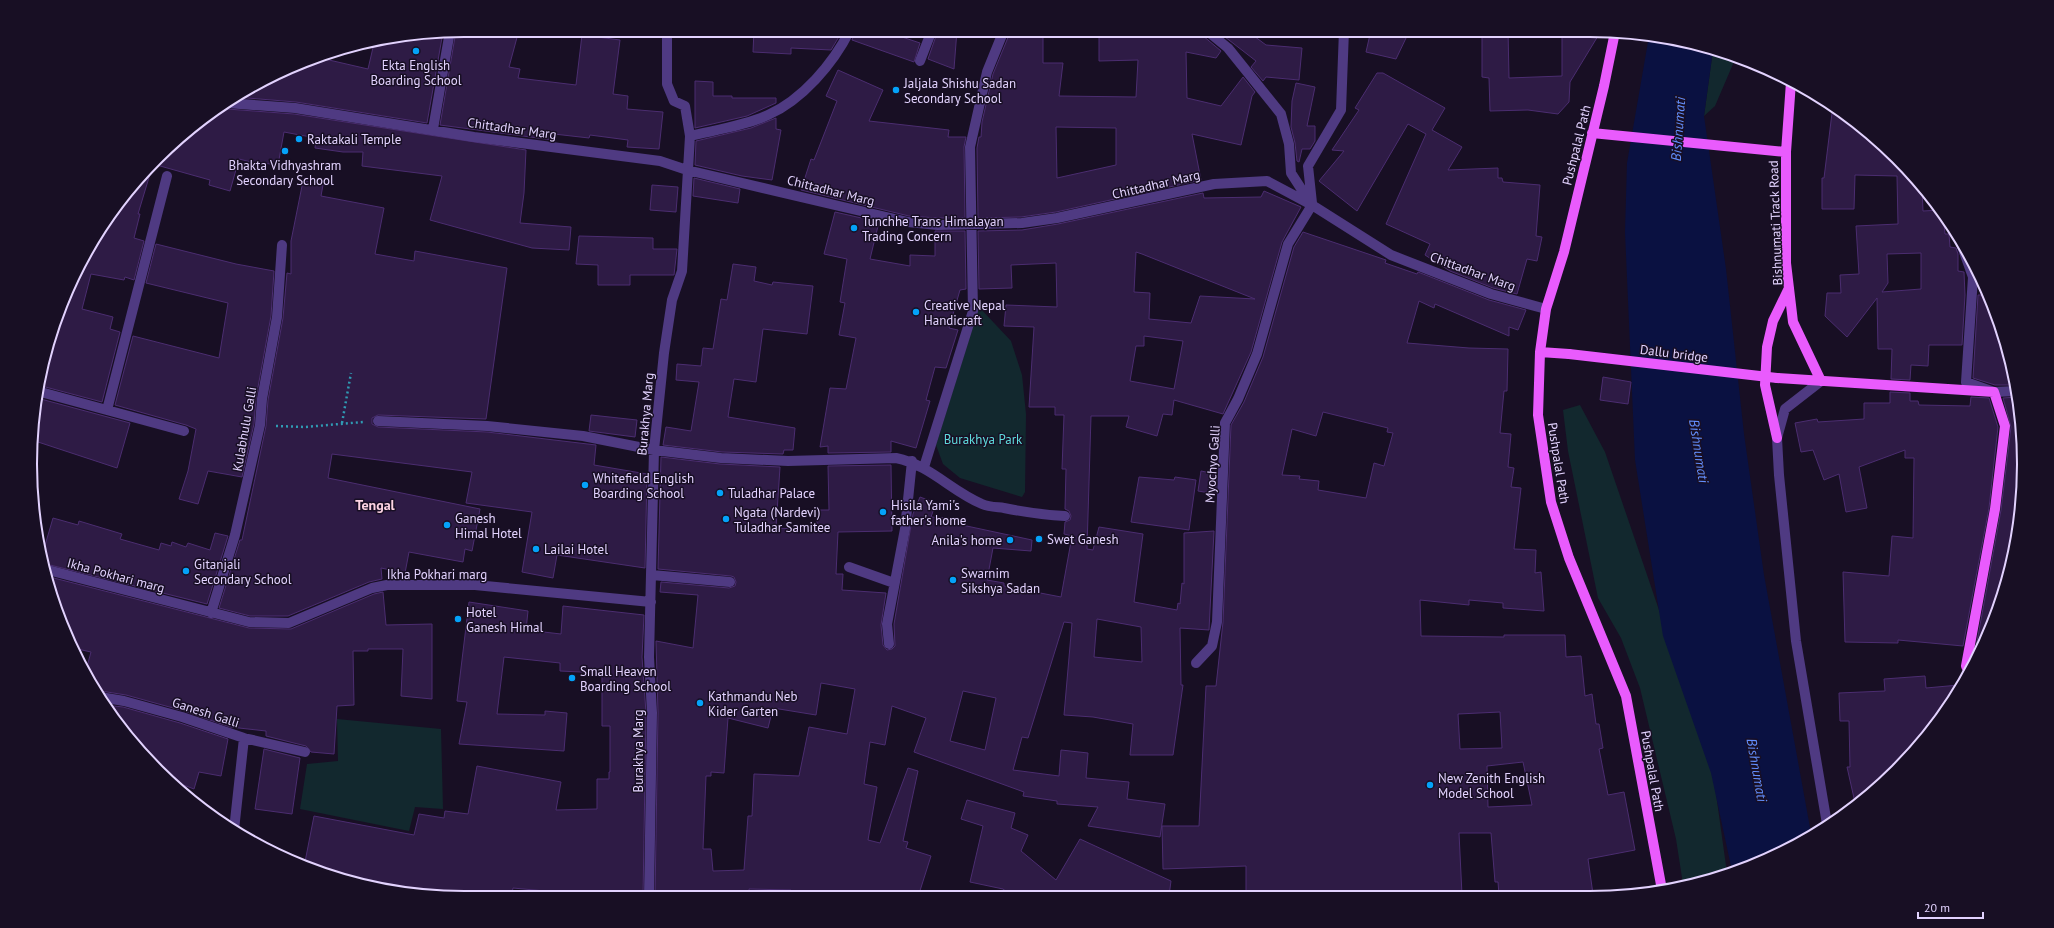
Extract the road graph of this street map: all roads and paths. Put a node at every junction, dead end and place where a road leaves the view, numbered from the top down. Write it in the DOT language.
graph roads {
  1 [pos="667,37"];
  2 [pos="845,37"];
  3 [pos="929,37"];
  4 [pos="1001,37"];
  5 [pos="1215,37"];
  6 [pos="1344,37"];
  7 [pos="449,38"];
  8 [pos="1614,38"];
  9 [pos="920,61"];
  10 [pos="1791,87"];
  11 [pos="235,104"];
  12 [pos="433,129"];
  13 [pos="1592,133"];
  14 [pos="690,136"];
  15 [pos="1786,152"];
  16 [pos="688,170"];
  17 [pos="167,176"];
  18 [pos="1312,205"];
  19 [pos="971,225"];
  20 [pos="282,245"];
  21 [pos="1971,271"];
  22 [pos="1789,288"];
  23 [pos="1546,309"];
  24 [pos="1540,352"];
  25 [pos="351,372"];
  26 [pos="1821,381"];
  27 [pos="2011,391"];
  28 [pos="1994,392"];
  29 [pos="43,393"];
  30 [pos="107,410"];
  31 [pos="378,421"];
  32 [pos="342,423"];
  33 [pos="260,425"];
  34 [pos="184,432"];
  35 [pos="1777,438"];
  36 [pos="654,450"];
  37 [pos="912,461"];
  38 [pos="924,467"];
  39 [pos="1065,516"];
  40 [pos="849,568"];
  41 [pos="51,571"];
  42 [pos="652,575"];
  43 [pos="730,582"];
  44 [pos="894,583"];
  45 [pos="651,602"];
  46 [pos="211,613"];
  47 [pos="889,644"];
  48 [pos="1196,663"];
  49 [pos="1966,666"];
  50 [pos="107,698"];
  51 [pos="244,738"];
  52 [pos="305,752"];
  53 [pos="1826,819"];
  54 [pos="235,824"];
  55 [pos="1661,885"];
  56 [pos="649,891"];
  1 -- 14 [label="street, Burakhya Marg"];
  2 -- 14 [label="street"];
  3 -- 9 [label="street"];
  4 -- 19 [label="street"];
  5 -- 18 [label="street"];
  6 -- 18 [label="street"];
  7 -- 12 [label="street"];
  8 -- 13 [label="main road, Pushpalal Path"];
  10 -- 15 [label="main road, Bishnumati Track Road"];
  11 -- 12 [label="street, Chittadhar Marg"];
  12 -- 16 [label="street, Chittadhar Marg"];
  13 -- 15 [label="main road"];
  13 -- 23 [label="main road, Pushpalal Path"];
  14 -- 16 [label="street, Burakhya Marg"];
  15 -- 22 [label="main road, Bishnumati Track Road"];
  16 -- 19 [label="street, Chittadhar Marg"];
  16 -- 36 [label="street, Burakhya Marg"];
  17 -- 30 [label="street"];
  18 -- 19 [label="street, Chittadhar Marg"];
  18 -- 23 [label="street, Chittadhar Marg"];
  18 -- 48 [label="street, Myochyo Galli"];
  19 -- 38 [label="street"];
  20 -- 33 [label="street, Kulabhulu Galli"];
  21 -- 28 [label="street"];
  22 -- 26 [label="main road, Bishnumati Track Road"];
  22 -- 35 [label="main road"];
  23 -- 24 [label="main road, Pushpalal Path"];
  24 -- 26 [label="main road, Dallu bridge, bridge"];
  24 -- 55 [label="main road, Pushpalal Path"];
  25 -- 32 [label="path"];
  26 -- 28 [label="main road, Dallu bridge"];
  26 -- 35 [label="street"];
  27 -- 28 [label="street"];
  28 -- 49 [label="main road"];
  29 -- 30 [label="street"];
  30 -- 34 [label="street"];
  31 -- 32 [label="path"];
  31 -- 36 [label="street"];
  32 -- 33 [label="path"];
  33 -- 46 [label="street, Kulabhulu Galli"];
  35 -- 53 [label="street"];
  36 -- 37 [label="street"];
  36 -- 42 [label="street, Burakhya Marg"];
  37 -- 38 [label="street"];
  37 -- 44 [label="street"];
  38 -- 39 [label="street"];
  40 -- 44 [label="street"];
  41 -- 46 [label="street, Ikha Pokhari marg"];
  42 -- 43 [label="street"];
  42 -- 45 [label="street, Burakhya Marg"];
  44 -- 47 [label="street"];
  45 -- 46 [label="street, Ikha Pokhari marg"];
  45 -- 56 [label="street, Burakhya Marg"];
  50 -- 51 [label="street, Ganesh Galli"];
  51 -- 52 [label="street, Ganesh Galli"];
  51 -- 54 [label="street"];
}
